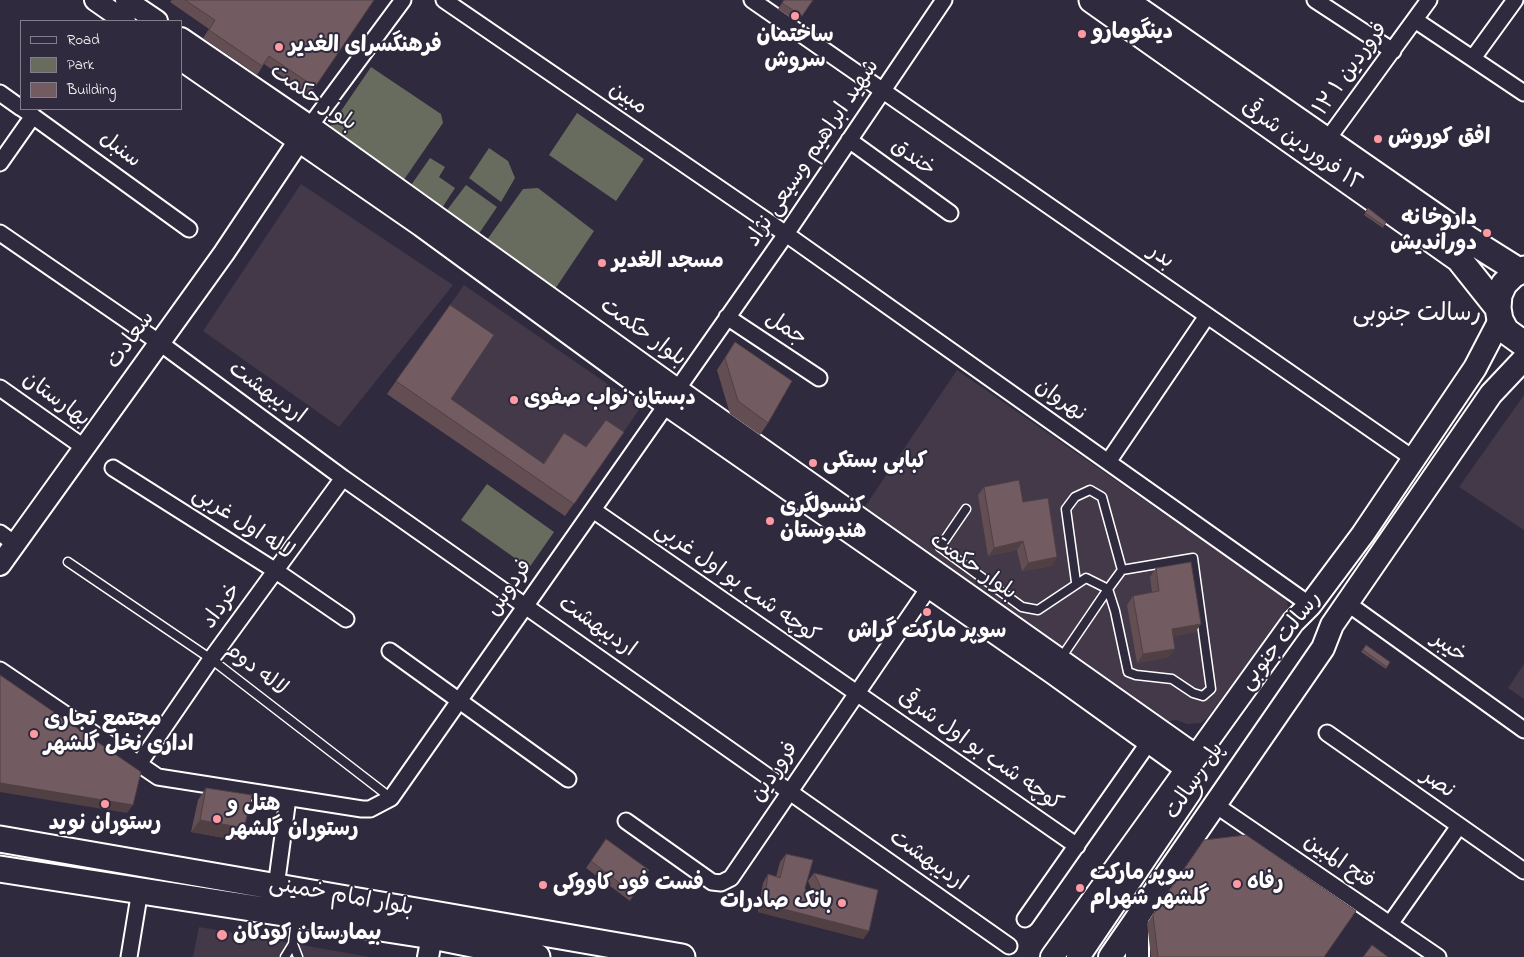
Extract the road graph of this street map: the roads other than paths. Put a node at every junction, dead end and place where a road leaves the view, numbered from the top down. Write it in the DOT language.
graph roads {
  1 [pos="95,0"];
  2 [pos="126,0"];
  3 [pos="403,0"];
  4 [pos="444,0"];
  5 [pos="752,0"];
  6 [pos="944,0"];
  7 [pos="1092,0"];
  8 [pos="1124,0"];
  9 [pos="1315,0"];
  10 [pos="1429,0"];
  11 [pos="1515,0"];
  12 [pos="124,20"];
  13 [pos="156,20"];
  14 [pos="1415,20"];
  15 [pos="182,39"];
  16 [pos="1393,51"];
  17 [pos="1473,58"];
  18 [pos="182,61"];
  19 [pos="883,91"];
  20 [pos="0,93"];
  21 [pos="1524,94"];
  22 [pos="20,107"];
  23 [pos="26,111"];
  24 [pos="310,126"];
  25 [pos="849,140"];
  26 [pos="1327,140"];
  27 [pos="298,142"];
  28 [pos="0,163"];
  29 [pos="950,213"];
  30 [pos="189,229"];
  31 [pos="0,233"];
  32 [pos="786,234"];
  33 [pos="1464,249"];
  34 [pos="1522,270"];
  35 [pos="1499,314"];
  36 [pos="727,316"];
  37 [pos="1207,316"];
  38 [pos="160,343"];
  39 [pos="1524,344"];
  40 [pos="1480,359"];
  41 [pos="1517,366"];
  42 [pos="819,378"];
  43 [pos="0,388"];
  44 [pos="672,397"];
  45 [pos="85,448"];
  46 [pos="1414,459"];
  47 [pos="1108,462"];
  48 [pos="113,468"];
  49 [pos="343,478"];
  50 [pos="966,509"];
  51 [pos="593,510"];
  52 [pos="8,538"];
  53 [pos="68,562"];
  54 [pos="0,565"];
  55 [pos="1122,570"];
  56 [pos="276,571"];
  57 [pos="1076,582"];
  58 [pos="928,588"];
  59 [pos="1108,590"];
  60 [pos="1347,603"];
  61 [pos="526,604"];
  62 [pos="1310,605"];
  63 [pos="346,619"];
  64 [pos="1332,625"];
  65 [pos="390,651"];
  66 [pos="1295,653"];
  67 [pos="211,658"];
  68 [pos="1056,666"];
  69 [pos="0,670"];
  70 [pos="856,692"];
  71 [pos="460,699"];
  72 [pos="1524,730"];
  73 [pos="1327,733"];
  74 [pos="1149,742"];
  75 [pos="1192,763"];
  76 [pos="139,764"];
  77 [pos="568,779"];
  78 [pos="790,792"];
  79 [pos="288,798"];
  80 [pos="391,798"];
  81 [pos="1214,804"];
  82 [pos="626,821"];
  83 [pos="1459,826"];
  84 [pos="0,839"];
  85 [pos="1077,846"];
  86 [pos="0,869"];
  87 [pos="1524,872"];
  88 [pos="276,887"];
  89 [pos="140,890"];
  90 [pos="296,915"];
  91 [pos="1137,917"];
  92 [pos="1025,919"];
  93 [pos="1390,924"];
  94 [pos="293,944"];
  95 [pos="430,946"];
  96 [pos="1009,946"];
  97 [pos="129,957"];
  98 [pos="284,957"];
  99 [pos="298,957"];
  100 [pos="537,957"];
  101 [pos="682,957"];
  102 [pos="1052,957"];
  103 [pos="1078,957"];
  104 [pos="1096,957"];
  105 [pos="1110,957"];
  106 [pos="1137,957"];
  107 [pos="1438,957"];
  1 -- 12 [label="street"];
  2 -- 13 [label="street"];
  3 -- 24 [label="street"];
  4 -- 32 [label="street, مبین"];
  5 -- 19 [label="street, بدر"];
  6 -- 19 [label="street, شهید ابراهیم وسیعی نژاد"];
  7 -- 33 [label="main road, ١٢ فروردین شرقی"];
  8 -- 26 [label="main road, ١٢ فروردین شرقی"];
  9 -- 16 [label="street"];
  10 -- 14 [label="street, ۱۲ فروردین ۱"];
  11 -- 17 [label="street"];
  14 -- 16 [label="street, ۱۲ فروردین ۱"];
  14 -- 17 [label="street"];
  15 -- 24 [label="street, بلوار حکمت"];
  16 -- 26 [label="street, ۱۲ فروردین ۱"];
  17 -- 21 [label="street"];
  18 -- 27 [label="street, بلوار حکمت"];
  19 -- 25 [label="street, شهید ابراهیم وسیعی نژاد"];
  19 -- 37 [label="street, بدر"];
  20 -- 22 [label="street, سنبل"];
  23 -- 28 [label="street"];
  23 -- 30 [label="street, سنبل"];
  24 -- 27 [label="street"];
  24 -- 44 [label="street, بلوار حکمت"];
  25 -- 29 [label="street, خندق"];
  25 -- 32 [label="street, شهید ابراهیم وسیعی نژاد"];
  26 -- 33 [label="main road, ١٢ فروردین شرقی"];
  27 -- 38 [label="street, سعادت"];
  27 -- 44 [label="street, بلوار حکمت"];
  31 -- 38 [label="street, اردیبهشت"];
  32 -- 36 [label="street, شهید ابراهیم وسیعی نژاد"];
  32 -- 47 [label="street, نهروان"];
  33 -- 34 [label="main road, ١٢ فروردین شرقی"];
  33 -- 35 [label="main road, ١٢ فروردین شرقی"];
  34 -- 35 [label="main road"];
  35 -- 39 [label="main road, ١٢ فروردین شرقی"];
  35 -- 40 [label="main road, رسالت جنوبی"];
  36 -- 42 [label="street, جمل"];
  36 -- 44 [label="street, شهید ابراهیم وسیعی نژاد"];
  37 -- 46 [label="street, بدر"];
  37 -- 47 [label="street"];
  38 -- 45 [label="street, سعادت"];
  38 -- 49 [label="street, اردیبهشت"];
  40 -- 41 [label="main road"];
  40 -- 46 [label="main road, رسالت جنوبی"];
  41 -- 60 [label="main road, رسالت جنوبی"];
  43 -- 45 [label="street, بهارستان"];
  44 -- 51 [label="street, فردوس"];
  44 -- 58 [label="street, بلوار حکمت"];
  44 -- 68 [label="street, بلوار حکمت"];
  45 -- 52 [label="street, سعادت"];
  46 -- 62 [label="main road, رسالت جنوبی"];
  47 -- 62 [label="street, نهروان"];
  48 -- 56 [label="street, لاله اول غربی"];
  49 -- 56 [label="street, خرداد"];
  49 -- 61 [label="street, اردیبهشت"];
  50 -- 57 [label="lane"];
  51 -- 61 [label="street, فردوس"];
  51 -- 70 [label="street, کوچه شب بو اول غربی"];
  52 -- 54 [label="street, سعادت"];
  53 -- 67 [label="lane, لاله دوم"];
  55 -- 57 [label="lane"];
  55 -- 59 [label="lane"];
  55 -- 59 [label="lane"];
  56 -- 63 [label="street, لاله اول غربی"];
  56 -- 67 [label="street, خرداد"];
  57 -- 59 [label="lane"];
  58 -- 68 [label="street, بلوار حکمت"];
  58 -- 70 [label="street, فروردین"];
  59 -- 68 [label="lane"];
  60 -- 64 [label="main road, رسالت جنوبی"];
  60 -- 72 [label="street, خیبر"];
  61 -- 71 [label="street, فردوس"];
  61 -- 78 [label="street, اردیبهشت"];
  62 -- 66 [label="main road, پل رسالت"];
  62 -- 75 [label="main road, رسالت جنوبی"];
  64 -- 66 [label="main road, پل رسالت"];
  64 -- 81 [label="main road, رسالت جنوبی"];
  65 -- 71 [label="street"];
  66 -- 103 [label="main road, پل رسالت"];
  66 -- 104 [label="main road, پل رسالت"];
  67 -- 76 [label="street, خرداد"];
  67 -- 80 [label="lane, لاله دوم"];
  68 -- 74 [label="street, بلوار حکمت"];
  68 -- 75 [label="street, بلوار حکمت"];
  69 -- 76 [label="street"];
  70 -- 78 [label="street, فروردین"];
  70 -- 85 [label="street, کوچه شب بو اول شرقی"];
  71 -- 77 [label="street"];
  71 -- 80 [label="street, فردوس"];
  73 -- 83 [label="street, نصر"];
  74 -- 75 [label="street, بلوار حکمت"];
  74 -- 85 [label="street"];
  75 -- 102 [label="main road, رسالت جنوبی"];
  76 -- 79 [label="street"];
  78 -- 82 [label="street, فروردین"];
  78 -- 96 [label="street, اردیبهشت"];
  79 -- 80 [label="street"];
  79 -- 88 [label="street"];
  81 -- 91 [label="main road, رسالت جنوبی"];
  81 -- 93 [label="street, فتح المبین"];
  83 -- 87 [label="street, نصر"];
  83 -- 93 [label="street"];
  84 -- 88 [label="main road, بلوار امام خمینی"];
  85 -- 92 [label="street"];
  86 -- 89 [label="main road, بلوار امام خمینی"];
  88 -- 101 [label="main road, بلوار امام خمینی"];
  89 -- 90 [label="main road, بلوار امام خمینی"];
  89 -- 97 [label="street"];
  90 -- 94 [label="lane"];
  90 -- 95 [label="main road, بلوار امام خمینی"];
  91 -- 105 [label="main road, رسالت جنوبی"];
  91 -- 106 [label="main road"];
  93 -- 107 [label="street, فتح المبین"];
  94 -- 98 [label="lane"];
  94 -- 99 [label="lane"];
  95 -- 100 [label="main road, بلوار امام خمینی"];
}
